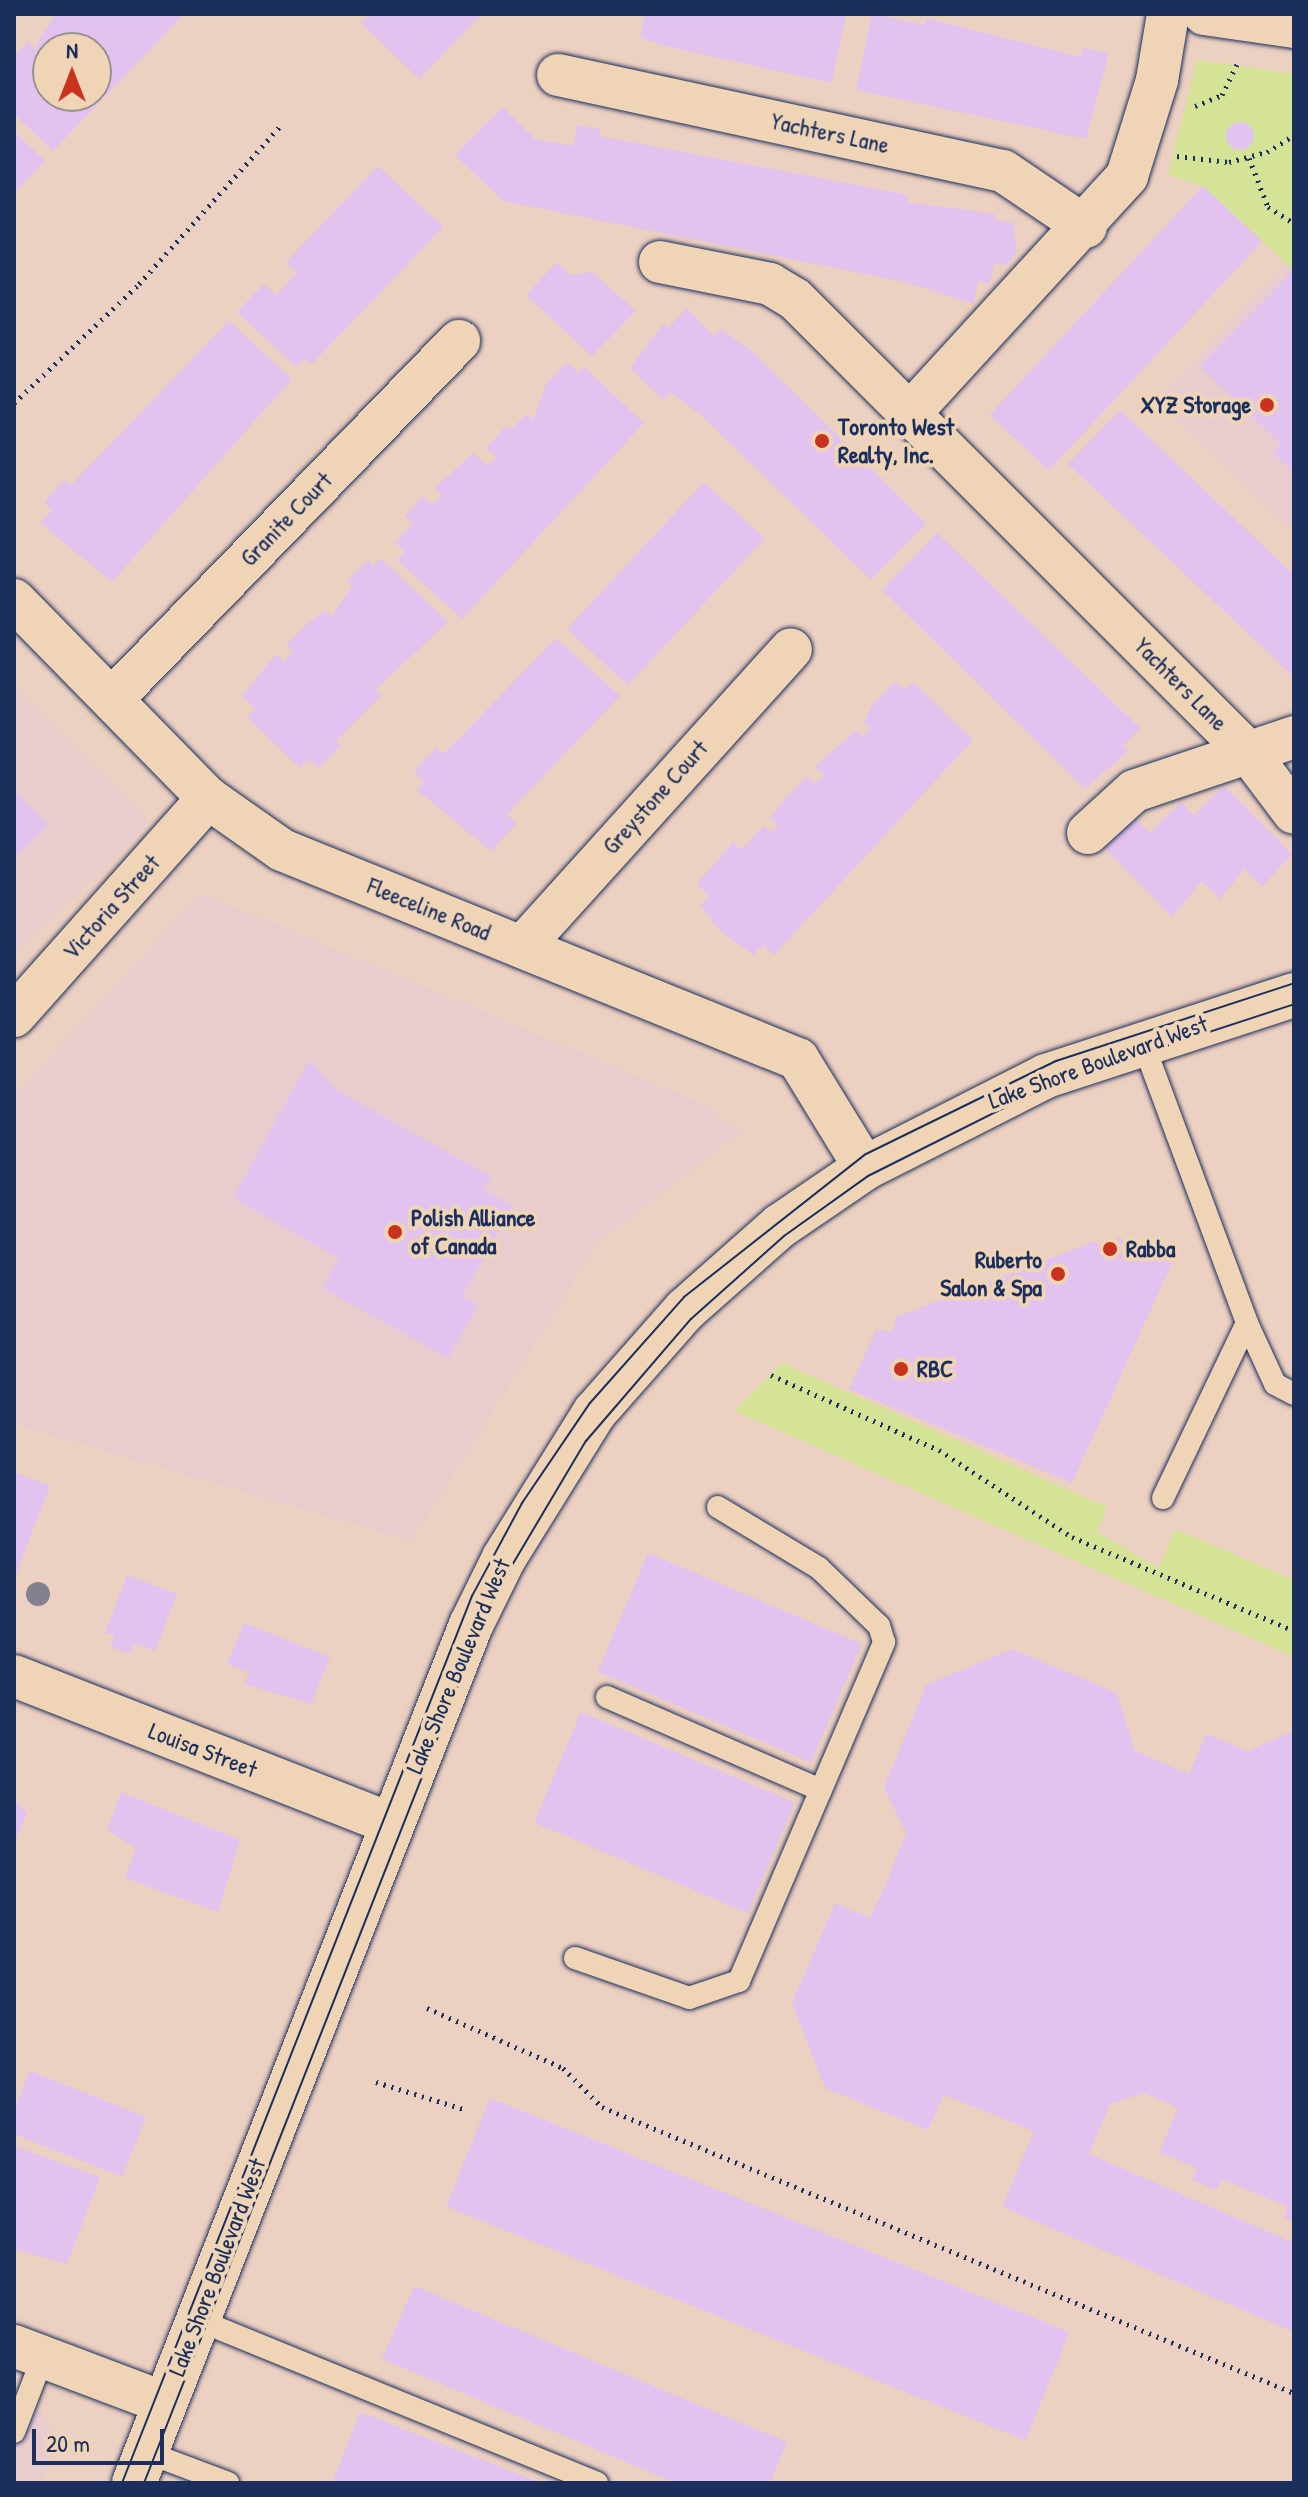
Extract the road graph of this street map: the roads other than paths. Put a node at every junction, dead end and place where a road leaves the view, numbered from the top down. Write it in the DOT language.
graph roads {
  1 [pos="1168,14"];
  2 [pos="1204,14"];
  3 [pos="1294,27"];
  4 [pos="558,75"];
  5 [pos="1086,227"];
  6 [pos="660,262"];
  7 [pos="459,341"];
  8 [pos="911,412"];
  9 [pos="14,600"];
  10 [pos="791,649"];
  11 [pos="114,697"];
  12 [pos="1294,737"];
  13 [pos="1248,752"];
  14 [pos="208,798"];
  15 [pos="1294,813"];
  16 [pos="1088,833"];
  17 [pos="522,947"];
  18 [pos="1292,990"];
  19 [pos="14,1016"];
  20 [pos="1143,1043"];
  21 [pos="865,1168"];
  22 [pos="1247,1323"];
  23 [pos="1294,1394"];
  24 [pos="1163,1498"];
  25 [pos="718,1507"];
  26 [pos="14,1676"];
  27 [pos="607,1697"];
  28 [pos="821,1790"];
  29 [pos="392,1824"];
  30 [pos="575,1958"];
  31 [pos="198,2320"];
  32 [pos="28,2351"];
  33 [pos="165,2403"];
  34 [pos="14,2432"];
  35 [pos="140,2468"];
  36 [pos="228,2483"];
  37 [pos="597,2483"];
  1 -- 5 [label="street"];
  2 -- 3 [label="street"];
  4 -- 5 [label="street, Yachters Lane"];
  5 -- 8 [label="street"];
  6 -- 8 [label="street, Yachters Lane"];
  7 -- 11 [label="street, Granite Court"];
  8 -- 13 [label="street, Yachters Lane"];
  9 -- 11 [label="street, Fleeceline Road"];
  10 -- 17 [label="street, Greystone Court"];
  11 -- 14 [label="street, Fleeceline Road"];
  12 -- 13 [label="street, Yachters Lane"];
  13 -- 15 [label="street, Yachters Lane"];
  13 -- 16 [label="street, Yachters Lane"];
  14 -- 17 [label="street, Fleeceline Road"];
  14 -- 19 [label="street, Victoria Street"];
  17 -- 21 [label="street, Fleeceline Road"];
  18 -- 20 [label="main road, Lake Shore Boulevard West"];
  20 -- 21 [label="main road, Lake Shore Boulevard West"];
  20 -- 22 [label="lane"];
  21 -- 29 [label="main road, Lake Shore Boulevard West"];
  22 -- 23 [label="lane"];
  22 -- 24 [label="lane"];
  25 -- 28 [label="lane"];
  26 -- 29 [label="street, Louisa Street"];
  27 -- 28 [label="lane"];
  28 -- 30 [label="lane"];
  29 -- 31 [label="main road, Lake Shore Boulevard West"];
  31 -- 33 [label="main road, Lake Shore Boulevard West"];
  31 -- 37 [label="lane"];
  32 -- 33 [label="street"];
  32 -- 34 [label="lane"];
  33 -- 35 [label="main road, Lake Shore Boulevard West"];
  35 -- 36 [label="lane"];
}
